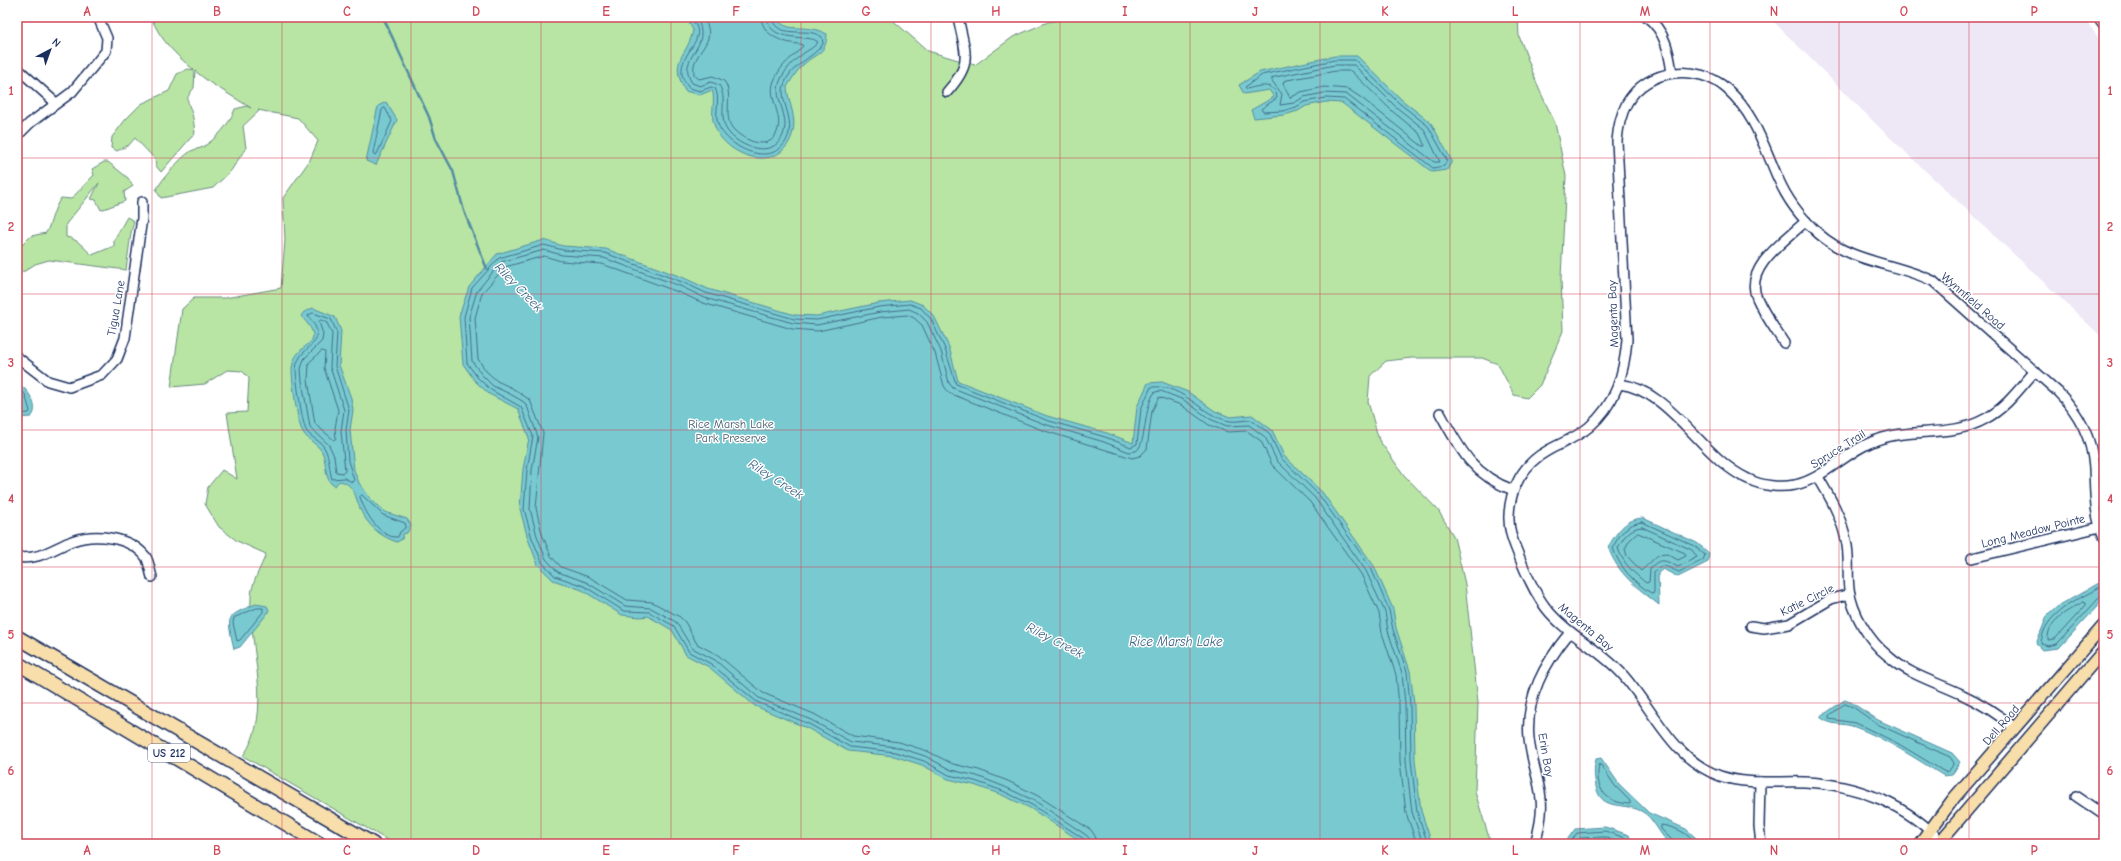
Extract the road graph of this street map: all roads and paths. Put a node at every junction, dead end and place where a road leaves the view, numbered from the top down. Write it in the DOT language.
graph roads {
  1 [pos="98,17"];
  2 [pos="958,17"];
  3 [pos="1647,17"];
  4 [pos="2098,17"];
  5 [pos="2104,25"];
  6 [pos="17,68"];
  7 [pos="1672,73"];
  8 [pos="1695,74"];
  9 [pos="947,92"];
  10 [pos="56,103"];
  11 [pos="17,136"];
  12 [pos="142,202"];
  13 [pos="1806,221"];
  14 [pos="1784,343"];
  15 [pos="17,356"];
  16 [pos="2035,371"];
  17 [pos="1619,384"];
  18 [pos="1440,413"];
  19 [pos="2094,474"];
  20 [pos="2104,474"];
  21 [pos="1818,477"];
  22 [pos="1513,490"];
  23 [pos="2100,527"];
  24 [pos="2104,537"];
  25 [pos="17,557"];
  26 [pos="1972,558"];
  27 [pos="152,577"];
  28 [pos="1850,594"];
  29 [pos="2104,625"];
  30 [pos="1751,626"];
  31 [pos="1570,632"];
  32 [pos="17,637"];
  33 [pos="2104,650"];
  34 [pos="17,663"];
  35 [pos="2015,728"];
  36 [pos="1760,782"];
  37 [pos="2076,796"];
  38 [pos="2104,815"];
  39 [pos="1928,831"];
  40 [pos="1940,843"];
  41 [pos="320,844"];
  42 [pos="373,844"];
  43 [pos="1535,844"];
  44 [pos="1761,844"];
  45 [pos="1920,844"];
  1 -- 10 [label="street"];
  2 -- 9 [label="street"];
  3 -- 7 [label="street"];
  4 -- 5 [label="street"];
  6 -- 10 [label="street"];
  7 -- 8 [label="street, Magenta Bay"];
  7 -- 17 [label="street, Magenta Bay"];
  8 -- 13 [label="street, Wynnfield Road"];
  10 -- 11 [label="street"];
  12 -- 15 [label="street, Tigua Lane"];
  13 -- 14 [label="street"];
  13 -- 16 [label="street, Wynnfield Road"];
  16 -- 19 [label="street, Wynnfield Road"];
  16 -- 21 [label="street, Spruce Trail"];
  17 -- 21 [label="street, Spruce Trail"];
  17 -- 22 [label="street, Magenta Bay"];
  18 -- 22 [label="street"];
  19 -- 20 [label="street"];
  19 -- 23 [label="street, Wynnfield Road"];
  21 -- 28 [label="street"];
  22 -- 31 [label="street, Magenta Bay"];
  23 -- 24 [label="street, Wynnfield Road"];
  23 -- 26 [label="street, Long Meadow Pointe"];
  25 -- 27 [label="street"];
  28 -- 30 [label="street, Katie Circle"];
  28 -- 35 [label="street"];
  29 -- 35 [label="main road, Dell Road"];
  31 -- 36 [label="street, Magenta Bay"];
  31 -- 43 [label="street, Erin Bay"];
  32 -- 42 [label="highway, US 212"];
  33 -- 40 [label="main road"];
  34 -- 41 [label="highway, US 212"];
  35 -- 39 [label="main road, Dell Road"];
  36 -- 39 [label="street, Magenta Bay"];
  36 -- 44 [label="street"];
  37 -- 38 [label="street"];
  39 -- 40 [label="street, Magenta Bay"];
  39 -- 45 [label="main road, Dell Road"];
}
